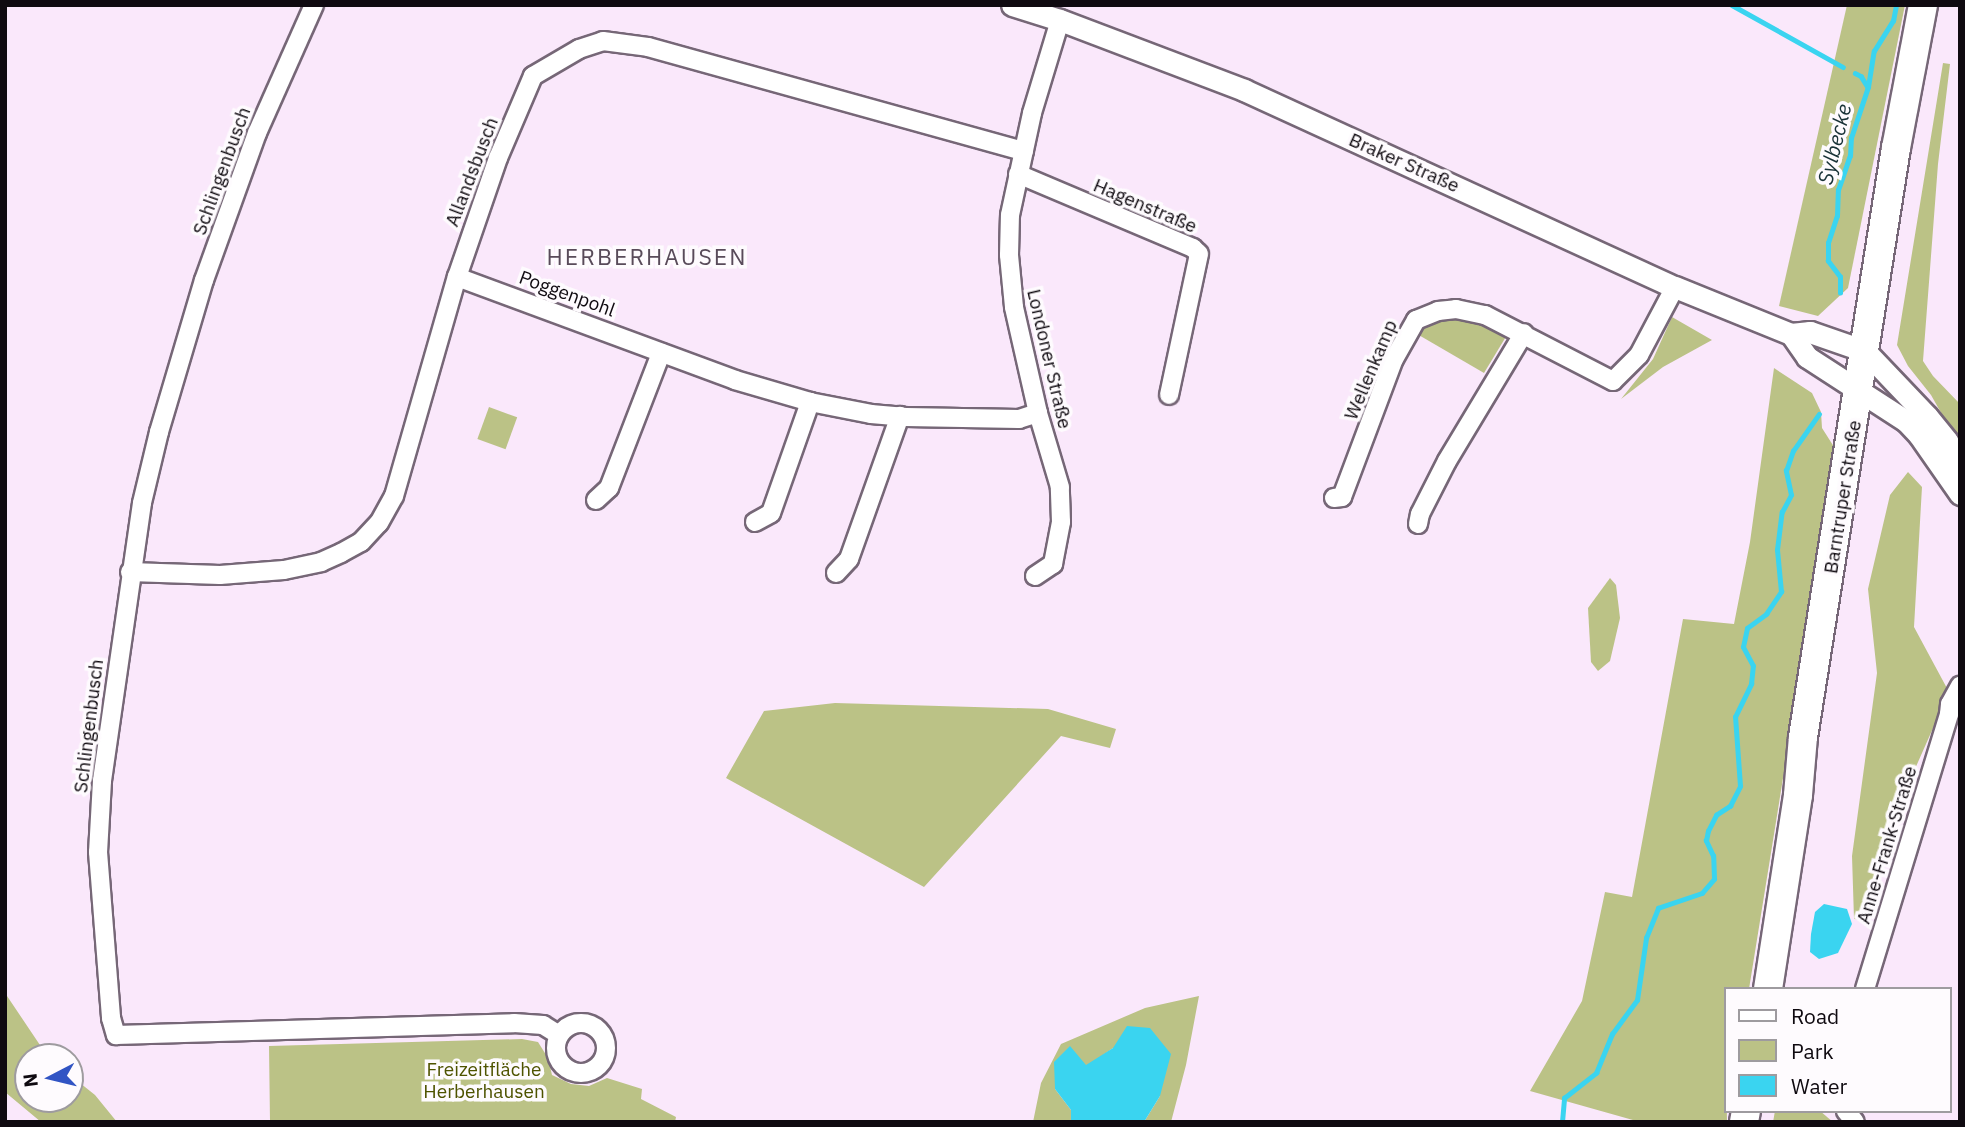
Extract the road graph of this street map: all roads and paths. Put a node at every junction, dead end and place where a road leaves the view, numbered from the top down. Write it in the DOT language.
graph roads {
  1 [pos="314,5"];
  2 [pos="1012,5"];
  3 [pos="1923,5"];
  4 [pos="1060,20"];
  5 [pos="1024,151"];
  6 [pos="1018,174"];
  7 [pos="457,277"];
  8 [pos="1675,287"];
  9 [pos="1524,333"];
  10 [pos="1791,334"];
  11 [pos="1865,351"];
  12 [pos="661,353"];
  13 [pos="1860,389"];
  14 [pos="1169,396"];
  15 [pos="810,402"];
  16 [pos="1038,414"];
  17 [pos="900,416"];
  18 [pos="1960,465"];
  19 [pos="1960,494"];
  20 [pos="1334,498"];
  21 [pos="596,500"];
  22 [pos="755,522"];
  23 [pos="1418,524"];
  24 [pos="130,572"];
  25 [pos="836,573"];
  26 [pos="1035,576"];
  27 [pos="1960,686"];
  28 [pos="1954,710"];
  29 [pos="1768,987"];
  30 [pos="1866,987"];
  31 [pos="559,1035"];
  1 -- 24 [label="street, Schlingenbusch"];
  2 -- 4 [label="street, Braker Straße"];
  3 -- 11 [label="main road, Barntruper Straße"];
  4 -- 5 [label="street, Londoner Straße"];
  4 -- 8 [label="street, Braker Straße"];
  5 -- 6 [label="street, Londoner Straße"];
  5 -- 7 [label="street, Allandsbusch"];
  6 -- 14 [label="street, Hagenstraße"];
  6 -- 16 [label="street, Londoner Straße"];
  7 -- 12 [label="street, Poggenpohl"];
  7 -- 24 [label="street, Allandsbusch"];
  8 -- 9 [label="street, Wellenkamp"];
  8 -- 10 [label="street, Braker Straße"];
  9 -- 20 [label="street, Wellenkamp"];
  9 -- 23 [label="street"];
  10 -- 11 [label="street, Braker Straße"];
  10 -- 13 [label="street, Braker Straße"];
  11 -- 13 [label="main road, Barntruper Straße"];
  11 -- 18 [label="street"];
  12 -- 15 [label="street, Poggenpohl"];
  12 -- 21 [label="street"];
  13 -- 19 [label="street, Braker Straße"];
  13 -- 29 [label="main road, Barntruper Straße"];
  15 -- 17 [label="street, Poggenpohl"];
  15 -- 22 [label="street"];
  16 -- 17 [label="street, Poggenpohl"];
  16 -- 26 [label="street, Londoner Straße"];
  17 -- 25 [label="street"];
  24 -- 31 [label="street, Schlingenbusch"];
  27 -- 28 [label="street, Anne-Frank-Straße"];
  28 -- 30 [label="street, Anne-Frank-Straße"];
}
